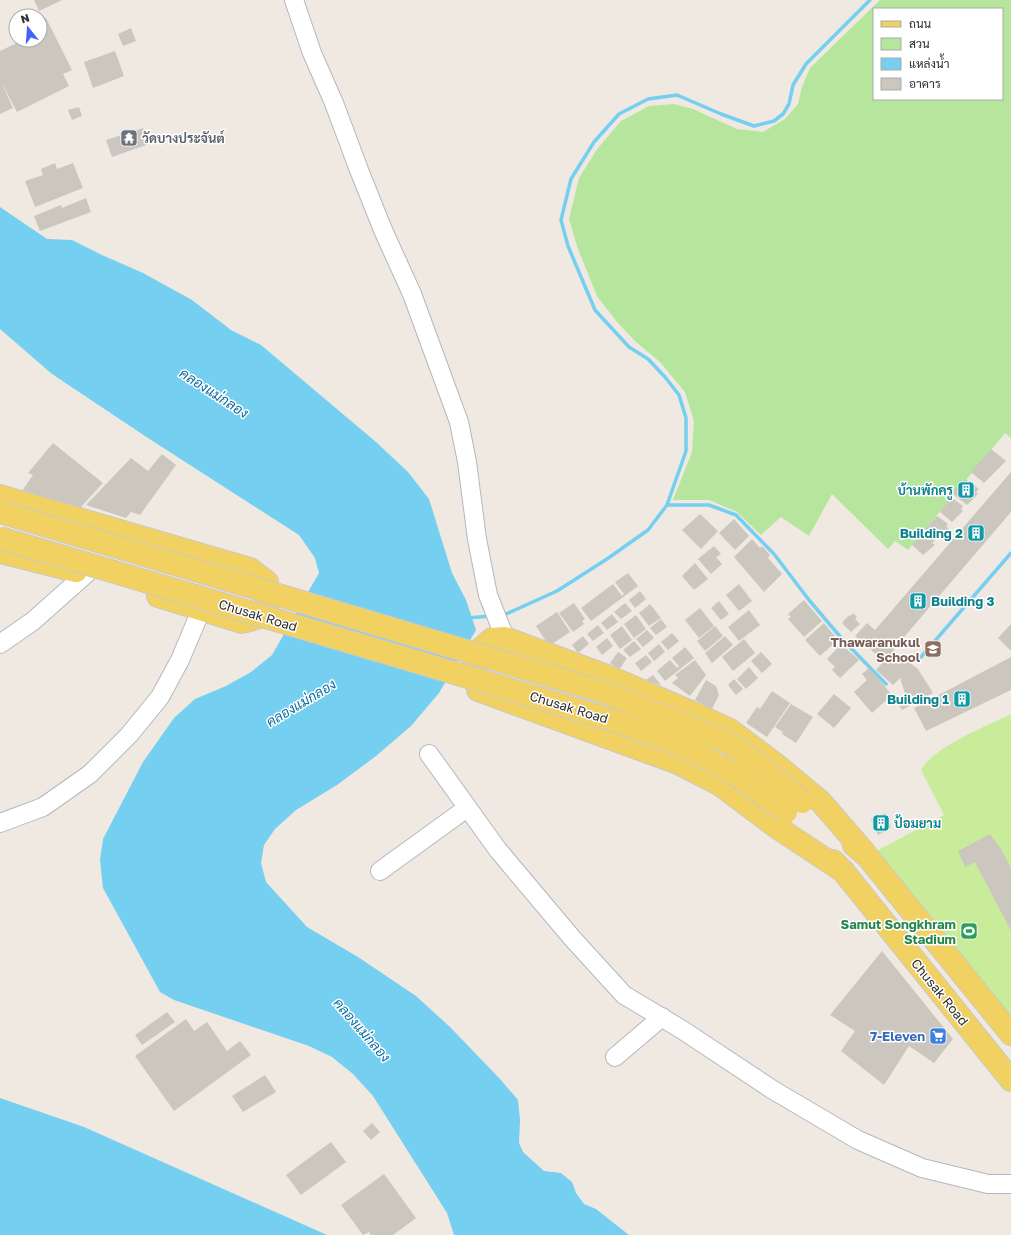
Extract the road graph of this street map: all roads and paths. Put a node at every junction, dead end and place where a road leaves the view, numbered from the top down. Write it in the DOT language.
graph roads {
  1 [pos="294,0"];
  2 [pos="0,496"];
  3 [pos="0,512"];
  4 [pos="0,538"];
  5 [pos="0,552"];
  6 [pos="87,573"];
  7 [pos="202,610"];
  8 [pos="503,632"];
  9 [pos="0,644"];
  10 [pos="429,754"];
  11 [pos="794,807"];
  12 [pos="467,808"];
  13 [pos="0,822"];
  14 [pos="865,853"];
  15 [pos="380,871"];
  16 [pos="843,871"];
  17 [pos="662,1017"];
  18 [pos="1011,1034"];
  19 [pos="615,1057"];
  20 [pos="1011,1080"];
  21 [pos="1011,1184"];
  1 -- 8 [label="street"];
  2 -- 7 [label="main road"];
  3 -- 11 [label="main road, Chusak Road, bridge"];
  4 -- 11 [label="main road, Chusak Road, bridge"];
  5 -- 6 [label="main road"];
  6 -- 7 [label="main road"];
  6 -- 9 [label="street"];
  7 -- 13 [label="street"];
  8 -- 14 [label="main road"];
  8 -- 16 [label="main road"];
  10 -- 12 [label="street"];
  11 -- 14 [label="main road, Chusak Road"];
  11 -- 16 [label="main road, Chusak Road"];
  12 -- 15 [label="street"];
  12 -- 17 [label="street"];
  14 -- 18 [label="main road, Chusak Road"];
  16 -- 20 [label="main road, Chusak Road"];
  17 -- 19 [label="street"];
  17 -- 21 [label="street"];
}
